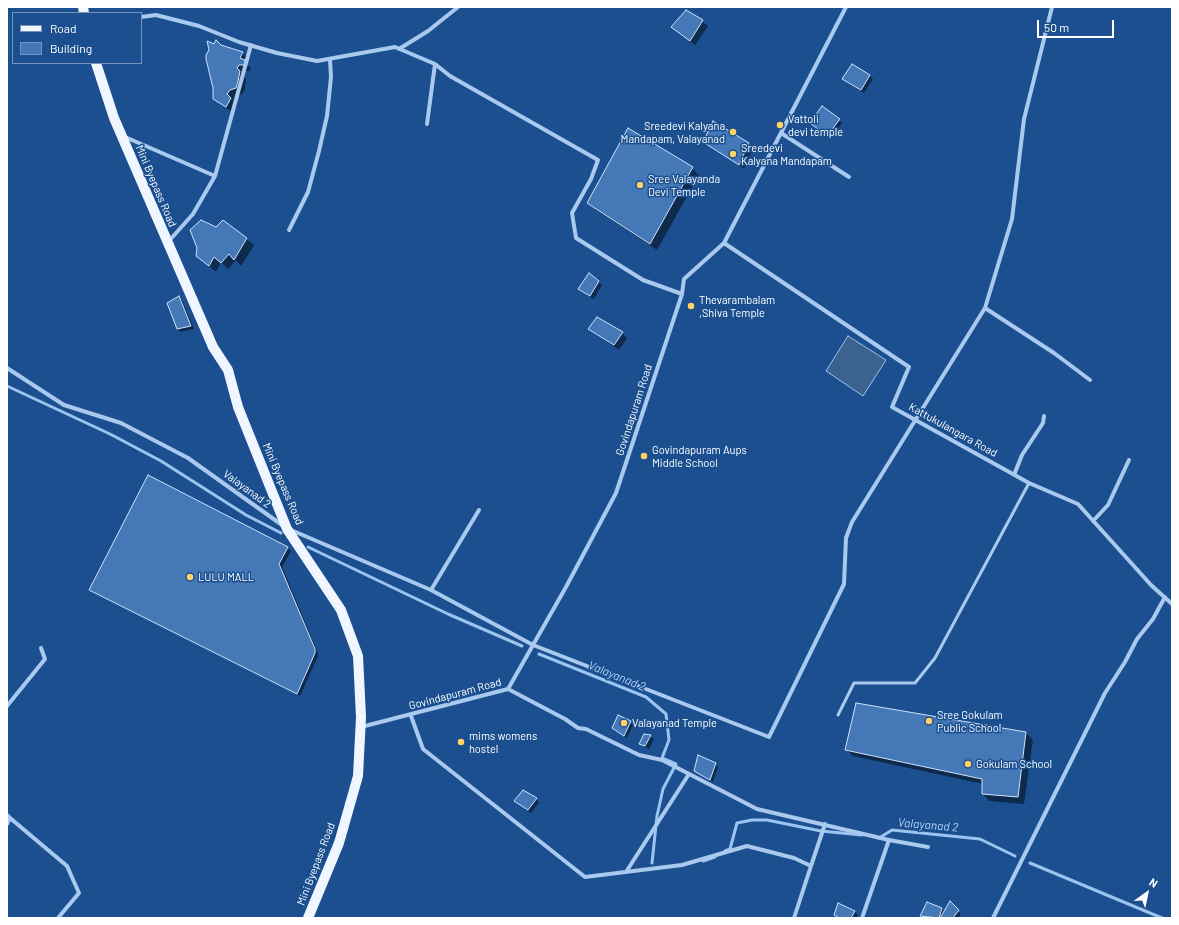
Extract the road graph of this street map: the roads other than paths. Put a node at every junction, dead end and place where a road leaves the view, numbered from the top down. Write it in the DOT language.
graph roads {
  1 [pos="458,7"];
  2 [pos="846,7"];
  3 [pos="1052,7"];
  4 [pos="142,17"];
  5 [pos="251,45"];
  6 [pos="400,49"];
  7 [pos="330,60"];
  8 [pos="96,64"];
  9 [pos="435,64"];
  10 [pos="427,124"];
  11 [pos="781,133"];
  12 [pos="122,135"];
  13 [pos="215,176"];
  14 [pos="849,178"];
  15 [pos="289,230"];
  16 [pos="168,242"];
  17 [pos="724,243"];
  18 [pos="682,294"];
  19 [pos="985,308"];
  20 [pos="7,368"];
  21 [pos="1090,380"];
  22 [pos="1044,416"];
  23 [pos="916,419"];
  24 [pos="1129,460"];
  25 [pos="1014,475"];
  26 [pos="1029,483"];
  27 [pos="479,510"];
  28 [pos="1093,521"];
  29 [pos="287,528"];
  30 [pos="431,590"];
  31 [pos="1165,597"];
  32 [pos="1172,604"];
  33 [pos="533,644"];
  34 [pos="41,648"];
  35 [pos="508,689"];
  36 [pos="7,706"];
  37 [pos="838,715"];
  38 [pos="411,716"];
  39 [pos="360,727"];
  40 [pos="689,774"];
  41 [pos="9,817"];
  42 [pos="7,824"];
  43 [pos="825,824"];
  44 [pos="889,840"];
  45 [pos="928,847"];
  46 [pos="811,866"];
  47 [pos="626,872"];
  48 [pos="58,918"];
  49 [pos="308,918"];
  50 [pos="794,918"];
  51 [pos="862,918"];
  52 [pos="993,918"];
  1 -- 6 [label="street"];
  2 -- 11 [label="street, Govindapuram Road"];
  3 -- 19 [label="street"];
  4 -- 5 [label="street"];
  5 -- 7 [label="street"];
  5 -- 13 [label="street"];
  6 -- 7 [label="street"];
  6 -- 9 [label="street"];
  7 -- 15 [label="street"];
  8 -- 12 [label="main road, Mini Byepass Road"];
  9 -- 10 [label="street"];
  9 -- 18 [label="street"];
  11 -- 14 [label="street"];
  11 -- 17 [label="street, Govindapuram Road"];
  12 -- 13 [label="street"];
  12 -- 16 [label="main road, Mini Byepass Road"];
  13 -- 16 [label="street"];
  16 -- 29 [label="main road, Mini Byepass Road"];
  17 -- 18 [label="street, Govindapuram Road"];
  17 -- 23 [label="street, Kattukulangara Road"];
  18 -- 33 [label="street, Govindapuram Road"];
  19 -- 21 [label="street"];
  19 -- 23 [label="street"];
  20 -- 29 [label="street, Valayanad 2"];
  22 -- 25 [label="street"];
  23 -- 25 [label="street, Kattukulangara Road"];
  23 -- 33 [label="street, Valayanad 2"];
  24 -- 28 [label="street"];
  25 -- 26 [label="street, Kattukulangara Road"];
  26 -- 28 [label="street, Kattukulangara Road"];
  26 -- 37 [label="lane"];
  27 -- 30 [label="street"];
  28 -- 31 [label="street, Kattukulangara Road"];
  29 -- 30 [label="street, Valayanad 2"];
  29 -- 39 [label="main road, Mini Byepass Road"];
  30 -- 33 [label="street, Valayanad 2"];
  31 -- 32 [label="street, Kattukulangara Road"];
  31 -- 52 [label="street"];
  33 -- 35 [label="street, Govindapuram Road"];
  34 -- 36 [label="street"];
  35 -- 38 [label="street, Govindapuram Road"];
  35 -- 40 [label="street"];
  38 -- 39 [label="street, Govindapuram Road"];
  38 -- 47 [label="street"];
  39 -- 49 [label="main road, Mini Byepass Road"];
  40 -- 43 [label="street"];
  40 -- 47 [label="street"];
  41 -- 42 [label="street"];
  41 -- 48 [label="street"];
  43 -- 44 [label="street"];
  43 -- 46 [label="street"];
  44 -- 45 [label="street"];
  44 -- 51 [label="street"];
  46 -- 47 [label="street"];
  46 -- 50 [label="street"];
}
